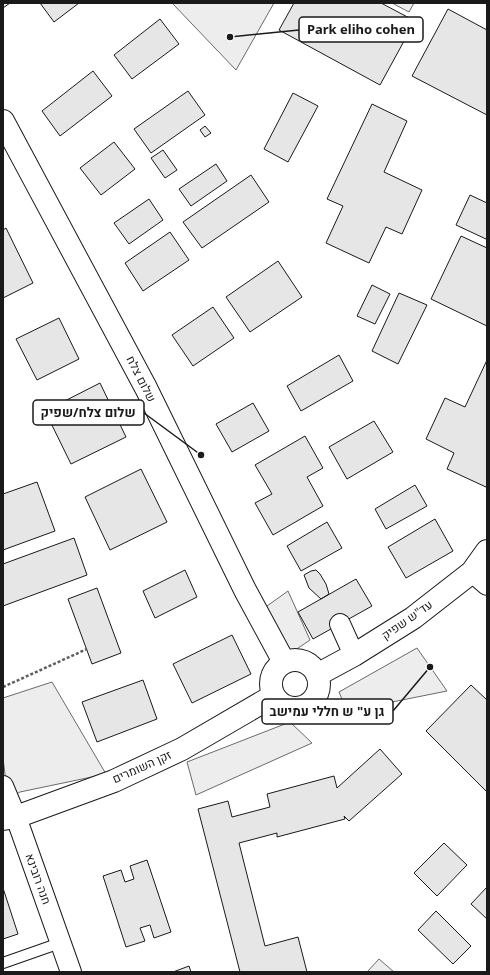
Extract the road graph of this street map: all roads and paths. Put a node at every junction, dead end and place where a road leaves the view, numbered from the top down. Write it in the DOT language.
graph roads {
  1 [pos="3,121"];
  2 [pos="487,551"];
  3 [pos="480,579"];
  4 [pos="340,624"];
  5 [pos="87,649"];
  6 [pos="354,655"];
  7 [pos="284,662"];
  8 [pos="317,676"];
  9 [pos="3,687"];
  10 [pos="273,696"];
  11 [pos="3,786"];
  12 [pos="9,818"];
  13 [pos="60,943"];
  14 [pos="3,963"];
  15 [pos="71,972"];
  1 -- 7 [label="street, שלום צלח"];
  2 -- 3 [label="street, עד\"ש שפיק"];
  3 -- 6 [label="street, עד\"ש שפיק"];
  4 -- 6 [label="street"];
  5 -- 9 [label="path"];
  6 -- 8 [label="street, עד\"ש שפיק"];
  7 -- 8 [label="street"];
  7 -- 10 [label="street"];
  8 -- 10 [label="street"];
  10 -- 12 [label="street, זקן השומרים"];
  11 -- 12 [label="street, חנה רובינא"];
  12 -- 13 [label="street, חנה רובינא"];
  13 -- 14 [label="lane"];
  13 -- 15 [label="street, חנה רובינא"];
}
